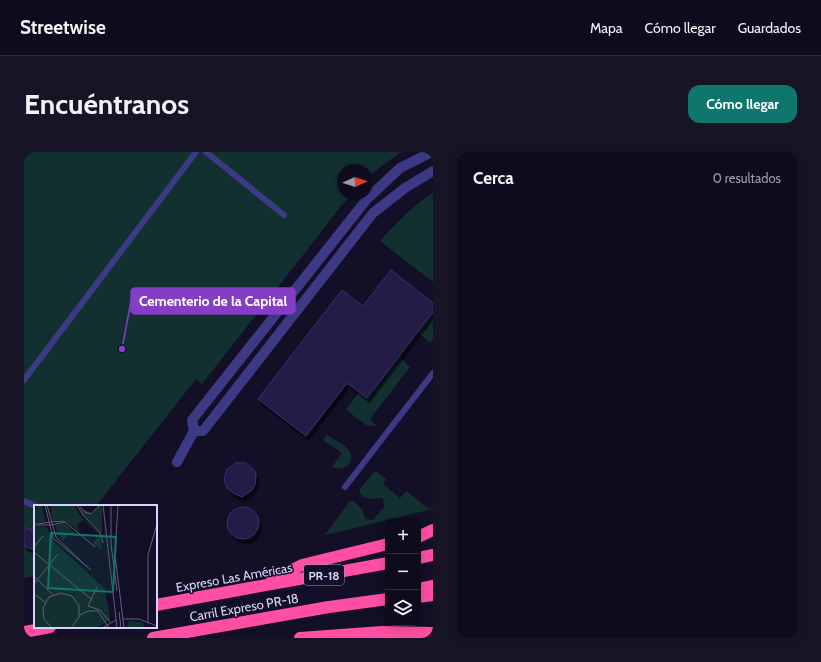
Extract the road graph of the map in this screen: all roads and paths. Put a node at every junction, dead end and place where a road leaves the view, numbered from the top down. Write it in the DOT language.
graph roads {
  1 [pos="196,152"];
  2 [pos="206,152"];
  3 [pos="432,152"];
  4 [pos="433,171"];
  5 [pos="284,215"];
  6 [pos="343,229"];
  7 [pos="354,238"];
  8 [pos="320,259"];
  9 [pos="330,268"];
  10 [pos="433,373"];
  11 [pos="24,380"];
  12 [pos="194,431"];
  13 [pos="177,462"];
  14 [pos="345,487"];
  15 [pos="24,501"];
  16 [pos="34,506"];
  17 [pos="433,530"];
  18 [pos="421,536"];
  19 [pos="385,545"];
  20 [pos="433,555"];
  21 [pos="421,557"];
  22 [pos="385,564"];
  23 [pos="260,586"];
  24 [pos="433,586"];
  25 [pos="421,588"];
  26 [pos="433,595"];
  27 [pos="421,597"];
  28 [pos="385,599"];
  29 [pos="157,605"];
  30 [pos="45,628"];
  31 [pos="24,632"];
  32 [pos="433,633"];
  33 [pos="153,638"];
  34 [pos="300,638"];
  1 -- 11 [label="lane"];
  2 -- 5 [label="lane"];
  3 -- 6 [label="street"];
  4 -- 7 [label="street"];
  6 -- 7 [label="lane"];
  6 -- 8 [label="street"];
  7 -- 9 [label="street"];
  8 -- 9 [label="lane"];
  8 -- 12 [label="street"];
  9 -- 12 [label="street"];
  10 -- 14 [label="lane"];
  12 -- 13 [label="street"];
  15 -- 16 [label="lane"];
  17 -- 18 [label="highway"];
  19 -- 23 [label="highway"];
  20 -- 21 [label="highway"];
  22 -- 23 [label="highway, Expreso Las Américas / PR-18"];
  23 -- 29 [label="highway, Expreso Las Américas / PR-18"];
  24 -- 25 [label="highway"];
  26 -- 27 [label="highway"];
  28 -- 33 [label="highway, Carril Expreso PR-18"];
  30 -- 31 [label="highway"];
  32 -- 34 [label="highway"];
}
